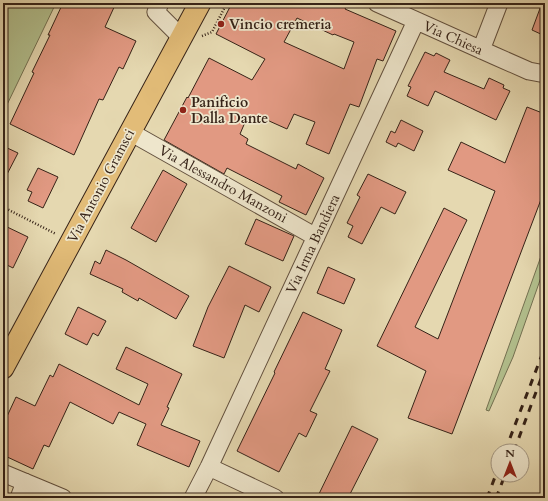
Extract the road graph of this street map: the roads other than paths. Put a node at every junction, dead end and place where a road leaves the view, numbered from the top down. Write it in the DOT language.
graph roads {
  1 [pos="160,3"];
  2 [pos="200,3"];
  3 [pos="377,3"];
  4 [pos="499,3"];
  5 [pos="416,21"];
  6 [pos="181,37"];
  7 [pos="481,50"];
  8 [pos="537,72"];
  9 [pos="130,132"];
  10 [pos="316,237"];
  11 [pos="3,368"];
  12 [pos="209,467"];
  13 [pos="3,473"];
  14 [pos="22,490"];
  15 [pos="62,498"];
  16 [pos="193,498"];
  17 [pos="275,498"];
  1 -- 6 [label="street"];
  2 -- 6 [label="main road, Via Antonio Gramsci"];
  3 -- 5 [label="street, Via Chiesa"];
  4 -- 7 [label="street"];
  5 -- 7 [label="street, Via Chiesa"];
  5 -- 10 [label="street, Via Irma Bandiera"];
  6 -- 9 [label="main road, Via Antonio Gramsci"];
  7 -- 8 [label="street, Via Chiesa"];
  9 -- 10 [label="street, Via Alessandro Manzoni"];
  9 -- 11 [label="main road, Via Antonio Gramsci"];
  10 -- 12 [label="street, Via Irma Bandiera"];
  12 -- 16 [label="street, Via Irma Bandiera"];
  12 -- 17 [label="street"];
  13 -- 14 [label="street"];
  14 -- 15 [label="street"];
}
